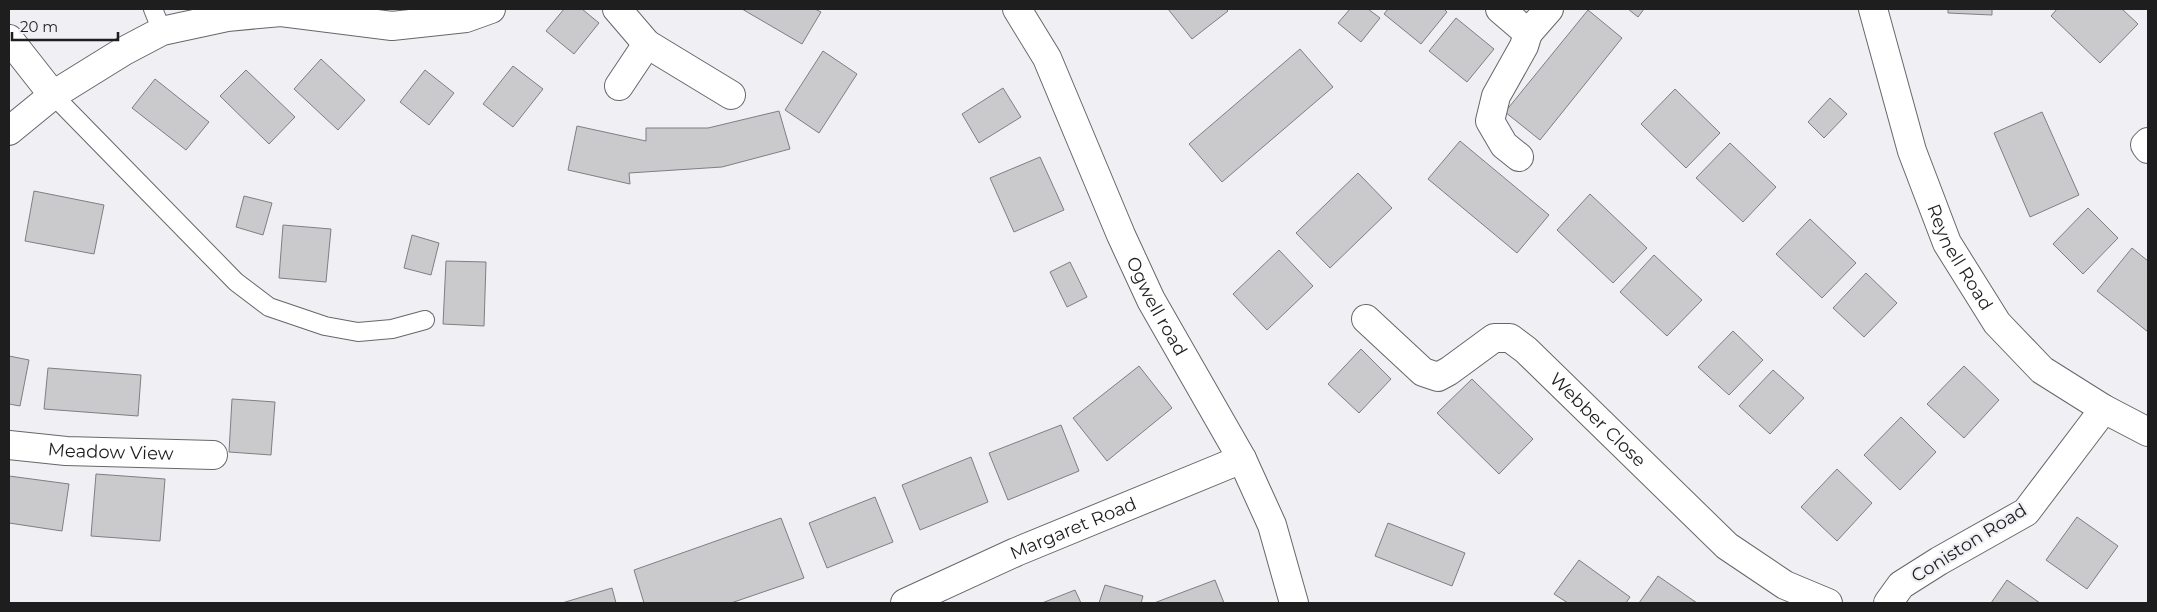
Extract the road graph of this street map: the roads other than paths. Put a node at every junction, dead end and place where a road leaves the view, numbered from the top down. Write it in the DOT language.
graph roads {
  1 [pos="491,9"];
  2 [pos="617,9"];
  3 [pos="1017,9"];
  4 [pos="1500,9"];
  5 [pos="1549,9"];
  6 [pos="1873,9"];
  7 [pos="315,13"];
  8 [pos="158,20"];
  9 [pos="1528,33"];
  10 [pos="9,39"];
  11 [pos="647,44"];
  12 [pos="619,86"];
  13 [pos="53,95"];
  14 [pos="731,95"];
  15 [pos="9,131"];
  16 [pos="2148,142"];
  17 [pos="2148,149"];
  18 [pos="1518,157"];
  19 [pos="1366,319"];
  20 [pos="425,320"];
  21 [pos="2104,410"];
  22 [pos="2148,432"];
  23 [pos="9,445"];
  24 [pos="213,455"];
  25 [pos="1242,460"];
  26 [pos="905,603"];
  27 [pos="1294,603"];
  28 [pos="1828,603"];
  29 [pos="1888,603"];
  1 -- 7 [label="street"];
  2 -- 11 [label="street"];
  3 -- 25 [label="street, Ogwell road"];
  4 -- 9 [label="street"];
  5 -- 9 [label="street"];
  6 -- 21 [label="street, Reynell Road"];
  7 -- 8 [label="street"];
  8 -- 13 [label="street"];
  9 -- 18 [label="street"];
  10 -- 13 [label="street"];
  11 -- 12 [label="street"];
  11 -- 14 [label="street"];
  13 -- 15 [label="street"];
  13 -- 20 [label="lane"];
  16 -- 17 [label="street"];
  19 -- 28 [label="street, Webber Close"];
  21 -- 22 [label="street, Reynell Road"];
  21 -- 29 [label="street, Coniston Road"];
  23 -- 24 [label="street, Meadow View"];
  25 -- 26 [label="street, Margaret Road"];
  25 -- 27 [label="street, Ogwell road"];
}
